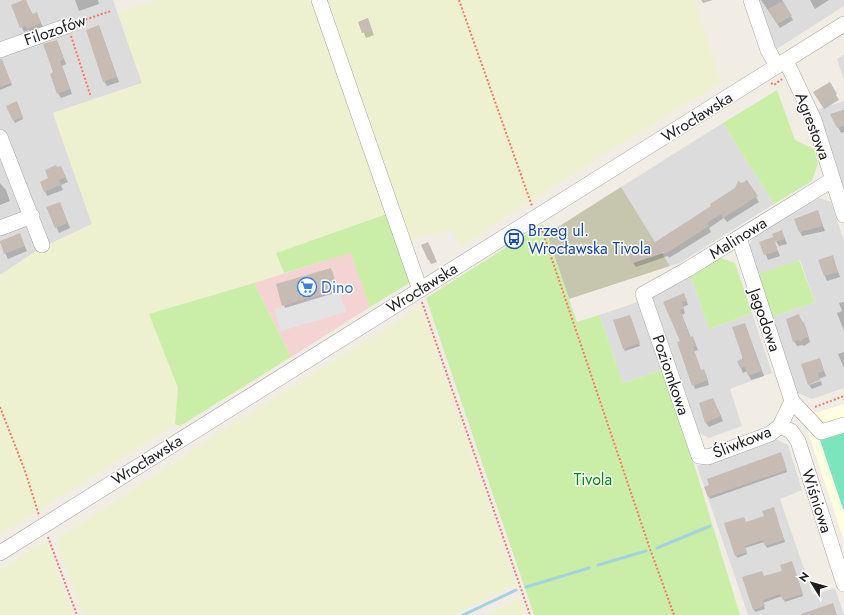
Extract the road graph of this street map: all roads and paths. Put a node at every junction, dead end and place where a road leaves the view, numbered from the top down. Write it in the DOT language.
graph roads {
  1 [pos="319,0"];
  2 [pos="459,0"];
  3 [pos="751,0"];
  4 [pos="111,11"];
  5 [pos="844,24"];
  6 [pos="67,26"];
  7 [pos="0,50"];
  8 [pos="781,64"];
  9 [pos="91,97"];
  10 [pos="0,136"];
  11 [pos="832,180"];
  12 [pos="844,215"];
  13 [pos="32,216"];
  14 [pos="536,217"];
  15 [pos="0,228"];
  16 [pos="739,238"];
  17 [pos="42,245"];
  18 [pos="420,290"];
  19 [pos="643,294"];
  20 [pos="844,396"];
  21 [pos="792,401"];
  22 [pos="0,407"];
  23 [pos="804,413"];
  24 [pos="844,425"];
  25 [pos="780,426"];
  26 [pos="699,456"];
  27 [pos="43,526"];
  28 [pos="0,553"];
  29 [pos="844,584"];
  30 [pos="77,615"];
  31 [pos="530,615"];
  32 [pos="674,615"];
  1 -- 18 [label="street"];
  2 -- 14 [label="path"];
  3 -- 8 [label="street, Agrestowa"];
  4 -- 6 [label="path, Filozofów"];
  5 -- 8 [label="street, Wrocławska"];
  6 -- 7 [label="street, Filozofów"];
  6 -- 9 [label="path"];
  8 -- 11 [label="street, Agrestowa"];
  8 -- 14 [label="street, Wrocławska"];
  10 -- 13 [label="street"];
  11 -- 12 [label="street, Agrestowa"];
  11 -- 16 [label="street, Malinowa"];
  13 -- 15 [label="street"];
  13 -- 17 [label="street"];
  14 -- 18 [label="street, Wrocławska"];
  14 -- 32 [label="path"];
  16 -- 19 [label="street, Malinowa"];
  16 -- 21 [label="street, Jagodowa"];
  18 -- 27 [label="street, Wrocławska"];
  18 -- 31 [label="path"];
  19 -- 26 [label="street, Poziomkowa"];
  20 -- 23 [label="path"];
  21 -- 23 [label="street"];
  21 -- 25 [label="street, Śliwkowa"];
  22 -- 27 [label="path"];
  23 -- 24 [label="street"];
  25 -- 26 [label="street, Śliwkowa"];
  25 -- 29 [label="street, Wiśniowa"];
  27 -- 28 [label="street, Wrocławska"];
  27 -- 30 [label="path"];
}
